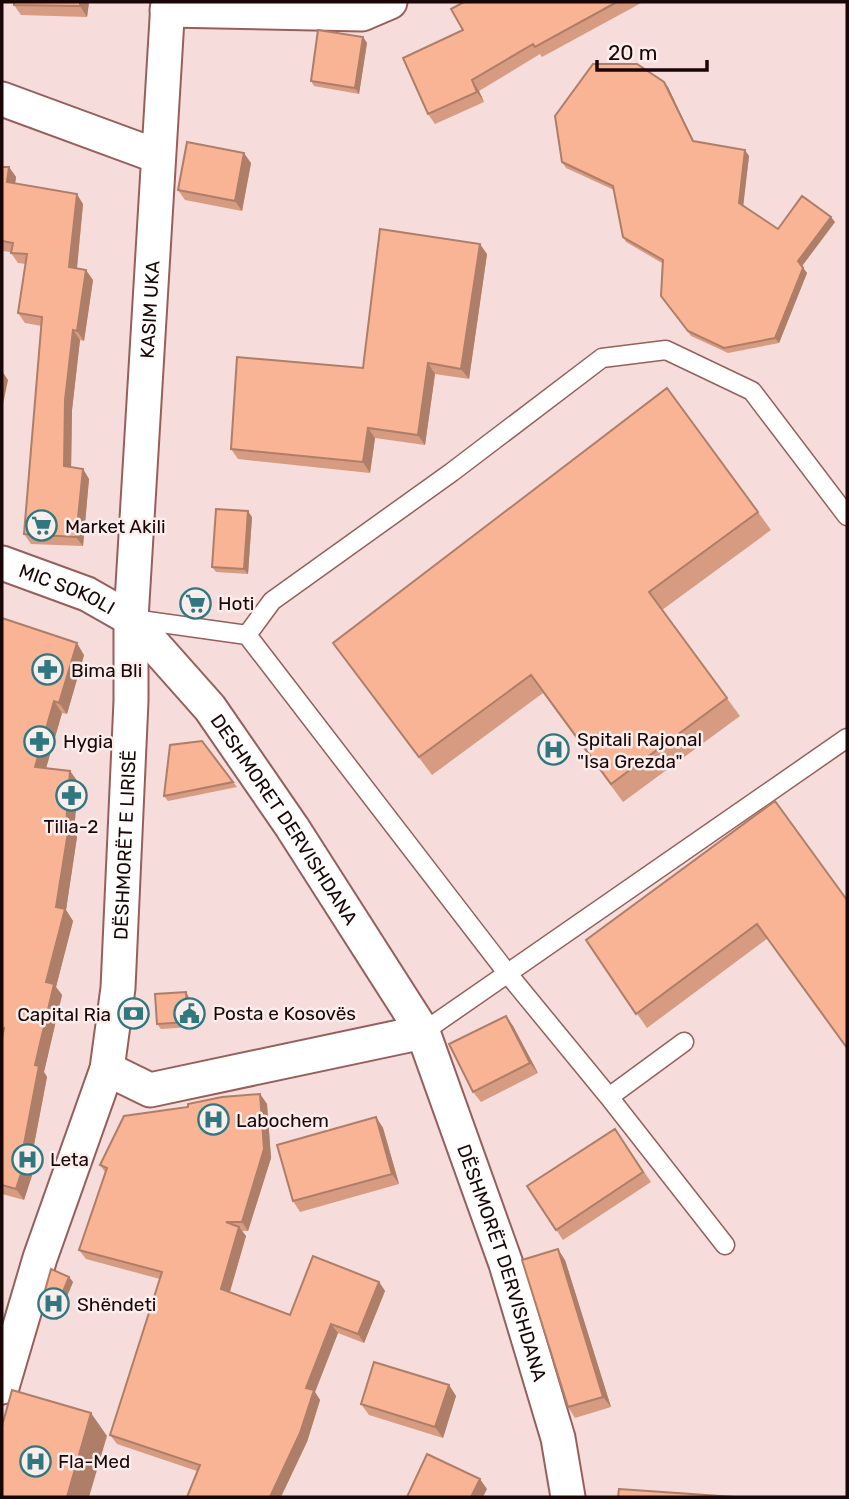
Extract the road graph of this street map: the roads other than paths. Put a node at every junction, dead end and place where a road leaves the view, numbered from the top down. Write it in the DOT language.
graph roads {
  1 [pos="390,2"];
  2 [pos="167,6"];
  3 [pos="2,99"];
  4 [pos="157,156"];
  5 [pos="847,516"];
  6 [pos="2,564"];
  7 [pos="131,619"];
  8 [pos="247,635"];
  9 [pos="847,738"];
  10 [pos="508,974"];
  11 [pos="423,1032"];
  12 [pos="684,1042"];
  13 [pos="107,1069"];
  14 [pos="609,1097"];
  15 [pos="724,1245"];
  16 [pos="2,1387"];
  17 [pos="568,1497"];
  1 -- 2 [label="street"];
  2 -- 4 [label="street, KASIM UKA"];
  3 -- 4 [label="street"];
  4 -- 7 [label="street, KASIM UKA"];
  5 -- 8 [label="lane"];
  6 -- 7 [label="street, MIC SOKOLI"];
  7 -- 8 [label="lane"];
  7 -- 11 [label="street, DESHMORET DERVISHDANA"];
  7 -- 13 [label="street, DËSHMORËT E LIRISË"];
  8 -- 10 [label="lane"];
  9 -- 10 [label="lane"];
  10 -- 11 [label="lane"];
  10 -- 14 [label="lane"];
  11 -- 13 [label="street"];
  11 -- 17 [label="street, DËSHMORËT DERVISHDANA"];
  12 -- 14 [label="lane"];
  13 -- 16 [label="street, DËSHMORËT E LIRISË"];
  14 -- 15 [label="lane"];
}
